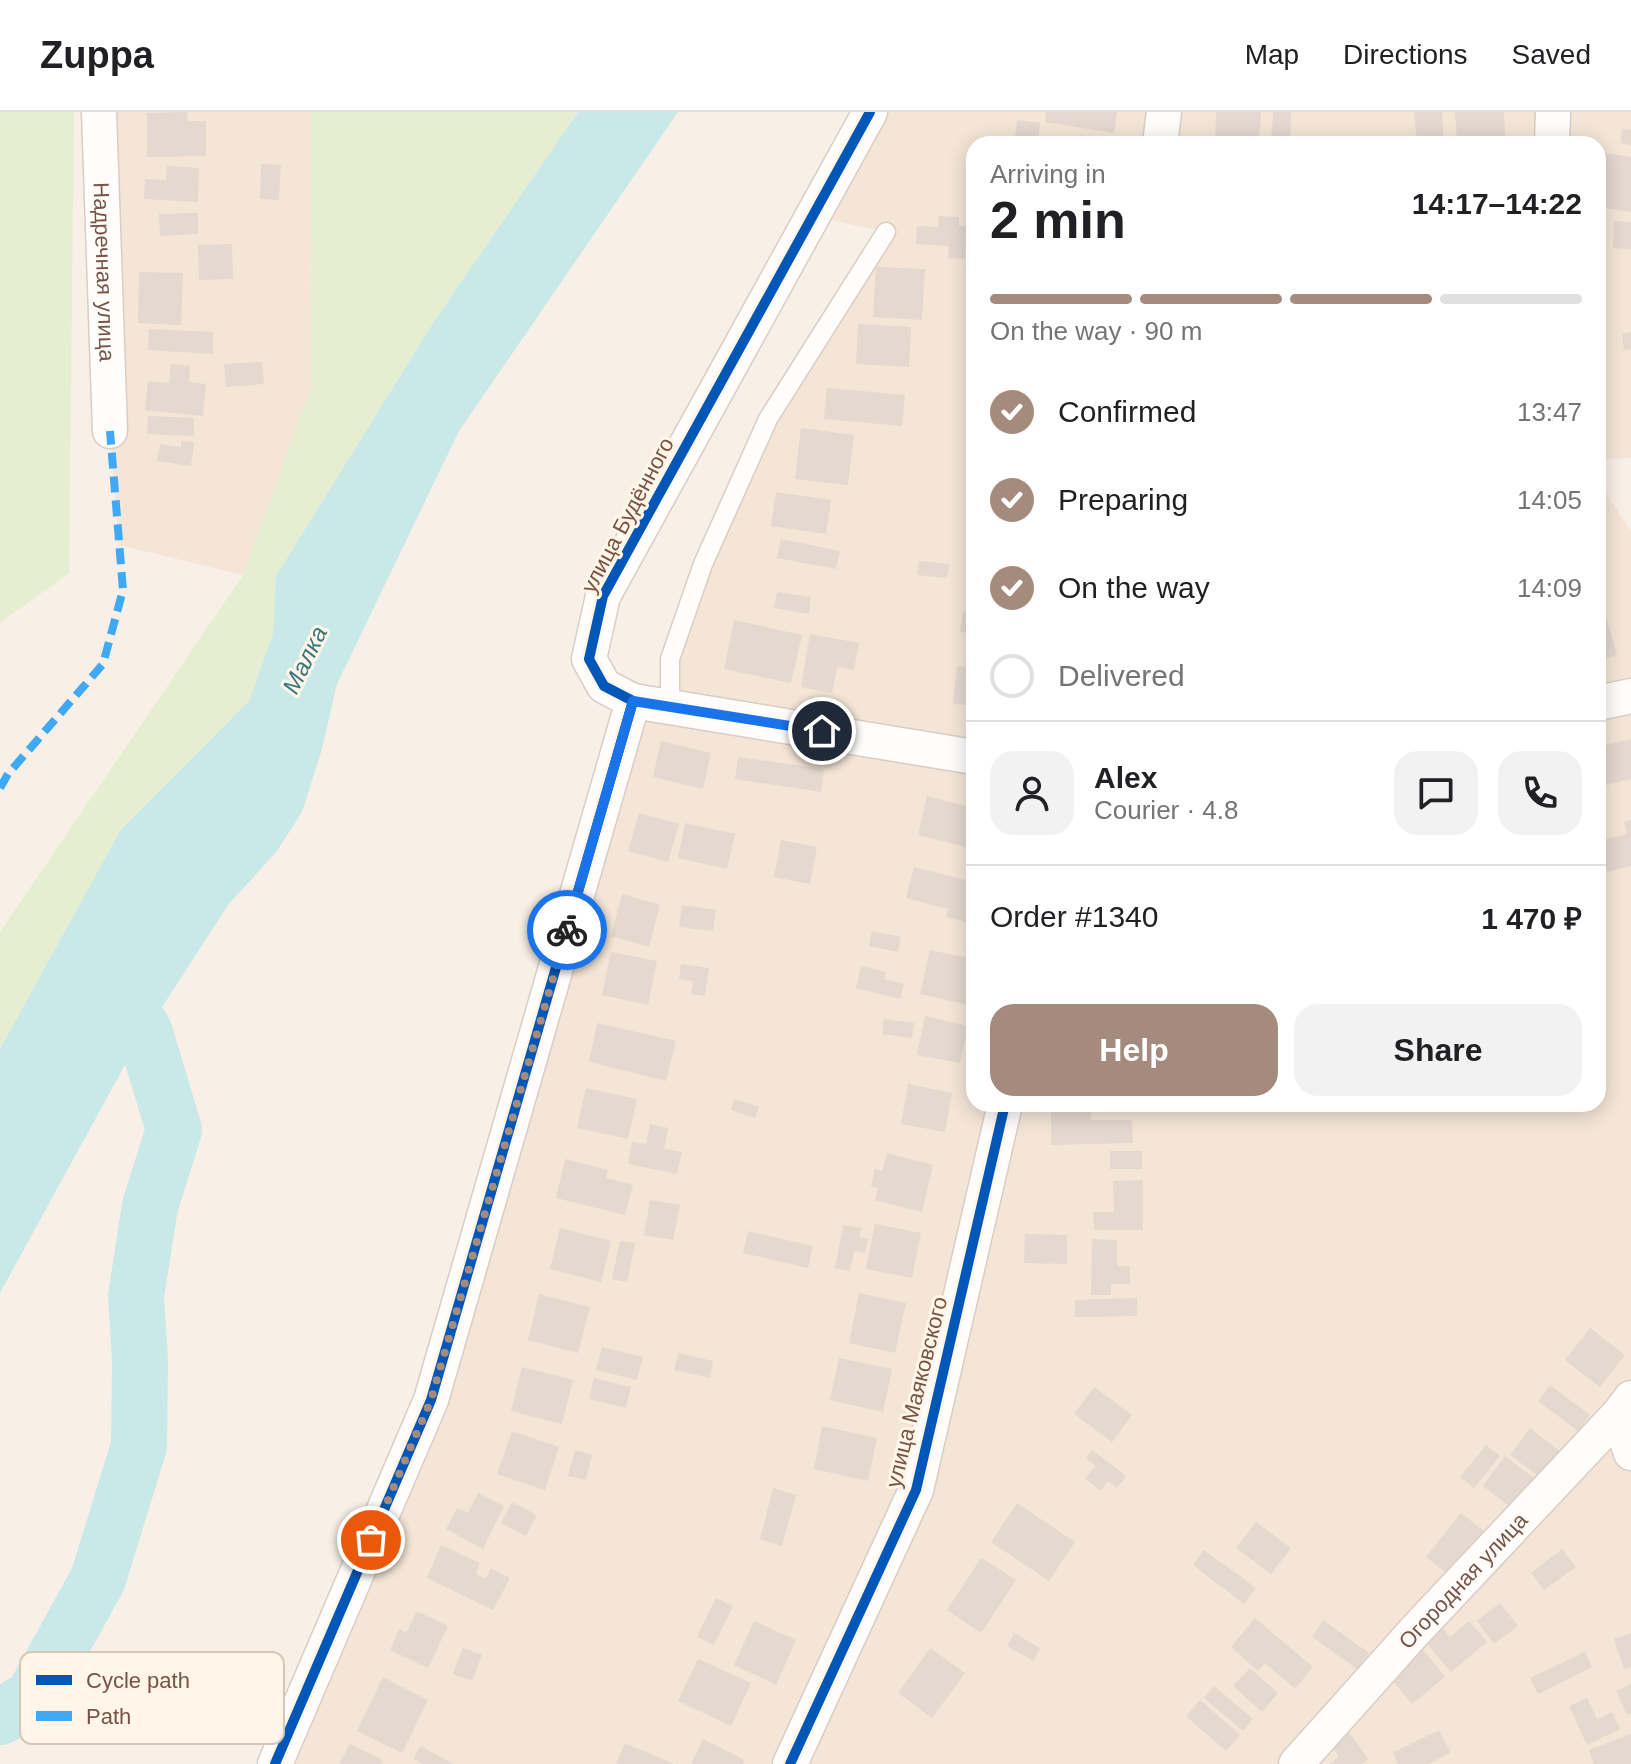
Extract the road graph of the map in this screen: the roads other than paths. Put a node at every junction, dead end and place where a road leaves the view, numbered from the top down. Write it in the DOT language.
graph roads {
  1 [pos="99,112"];
  2 [pos="870,112"];
  3 [pos="1164,112"];
  4 [pos="1553,112"];
  5 [pos="1161,136"];
  6 [pos="1552,136"];
  7 [pos="886,232"];
  8 [pos="110,431"];
  9 [pos="1631,696"];
  10 [pos="633,701"];
  11 [pos="1606,701"];
  12 [pos="670,706"];
  13 [pos="966,756"];
  14 [pos="1003,1112"];
  15 [pos="1624,1407"];
  16 [pos="1631,1453"];
  17 [pos="284,1743"];
  18 [pos="284,1744"];
  19 [pos="275,1764"];
  20 [pos="790,1764"];
  21 [pos="1296,1764"];
  1 -- 8 [label="street, Надречная улица"];
  2 -- 10 [label="street, улица Будённого"];
  3 -- 5 [label="street"];
  4 -- 6 [label="street"];
  7 -- 12 [label="lane"];
  9 -- 11 [label="street"];
  10 -- 12 [label="street"];
  10 -- 17 [label="street"];
  12 -- 13 [label="street"];
  14 -- 20 [label="street, улица Маяковского"];
  15 -- 16 [label="street"];
  15 -- 21 [label="street, Огородная улица"];
  18 -- 19 [label="street"];
}
